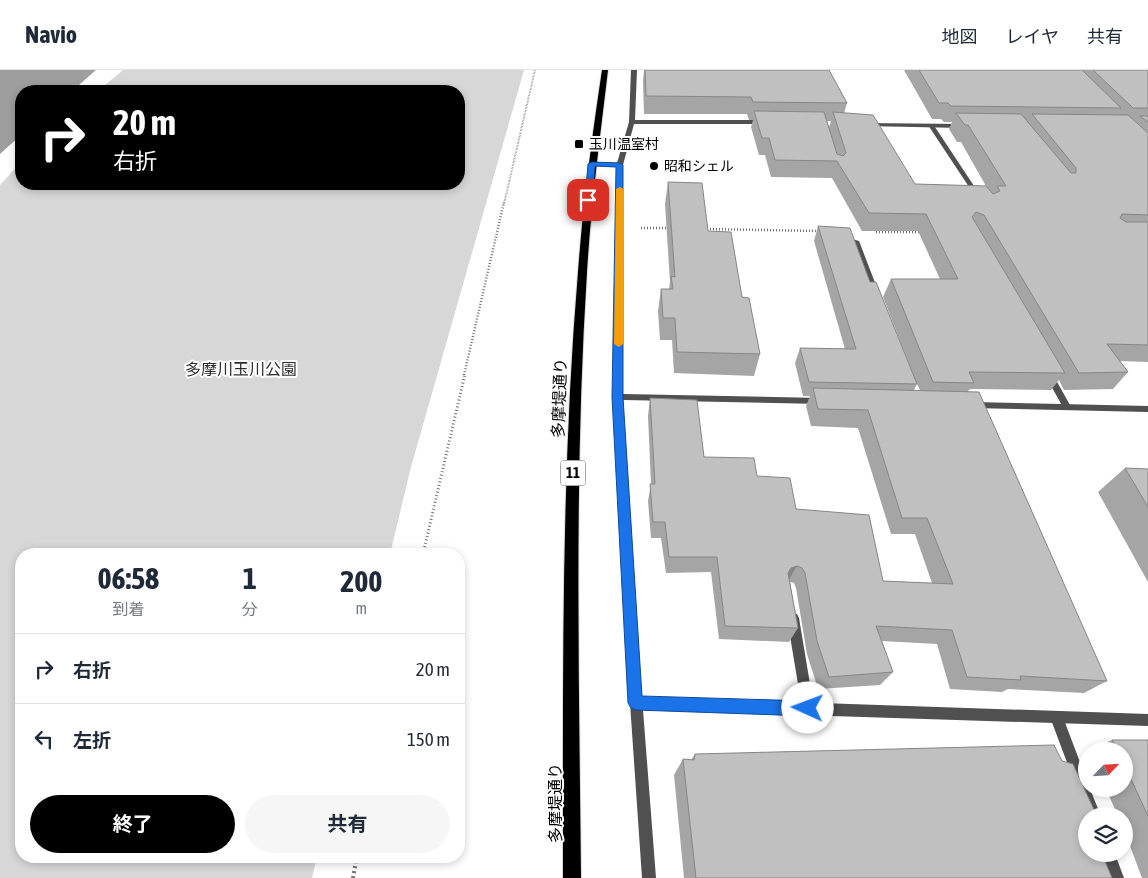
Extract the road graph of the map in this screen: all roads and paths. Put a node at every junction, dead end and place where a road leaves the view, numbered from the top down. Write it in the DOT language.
graph roads {
  1 [pos="535,70"];
  2 [pos="605,70"];
  3 [pos="634,70"];
  4 [pos="632,122"];
  5 [pos="773,122"];
  6 [pos="862,124"];
  7 [pos="931,125"];
  8 [pos="968,126"];
  9 [pos="592,164"];
  10 [pos="620,165"];
  11 [pos="981,201"];
  12 [pos="851,231"];
  13 [pos="879,304"];
  14 [pos="1042,364"];
  15 [pos="618,397"];
  16 [pos="831,402"];
  17 [pos="958,404"];
  18 [pos="1067,407"];
  19 [pos="1148,409"];
  20 [pos="424,548"];
  21 [pos="792,607"];
  22 [pos="636,703"];
  23 [pos="808,708"];
  24 [pos="1056,717"];
  25 [pos="1148,720"];
  26 [pos="1091,807"];
  27 [pos="1111,862"];
  28 [pos="356,863"];
  29 [pos="353,878"];
  30 [pos="572,878"];
  31 [pos="649,878"];
  32 [pos="1117,878"];
  1 -- 20 [label="path"];
  2 -- 9 [label="main road, 多摩堤通り / 11"];
  3 -- 4 [label="street"];
  4 -- 5 [label="street"];
  4 -- 10 [label="street"];
  6 -- 7 [label="street"];
  7 -- 8 [label="street"];
  7 -- 11 [label="street"];
  9 -- 10 [label="street"];
  9 -- 30 [label="main road, 多摩堤通り / 11"];
  10 -- 15 [label="street"];
  12 -- 13 [label="street"];
  14 -- 18 [label="street"];
  15 -- 16 [label="street"];
  15 -- 22 [label="street"];
  17 -- 18 [label="street"];
  18 -- 19 [label="street"];
  21 -- 23 [label="street"];
  22 -- 23 [label="street"];
  22 -- 31 [label="street"];
  23 -- 24 [label="street"];
  24 -- 25 [label="street"];
  24 -- 26 [label="street"];
  27 -- 32 [label="street"];
  28 -- 29 [label="path"];
}
